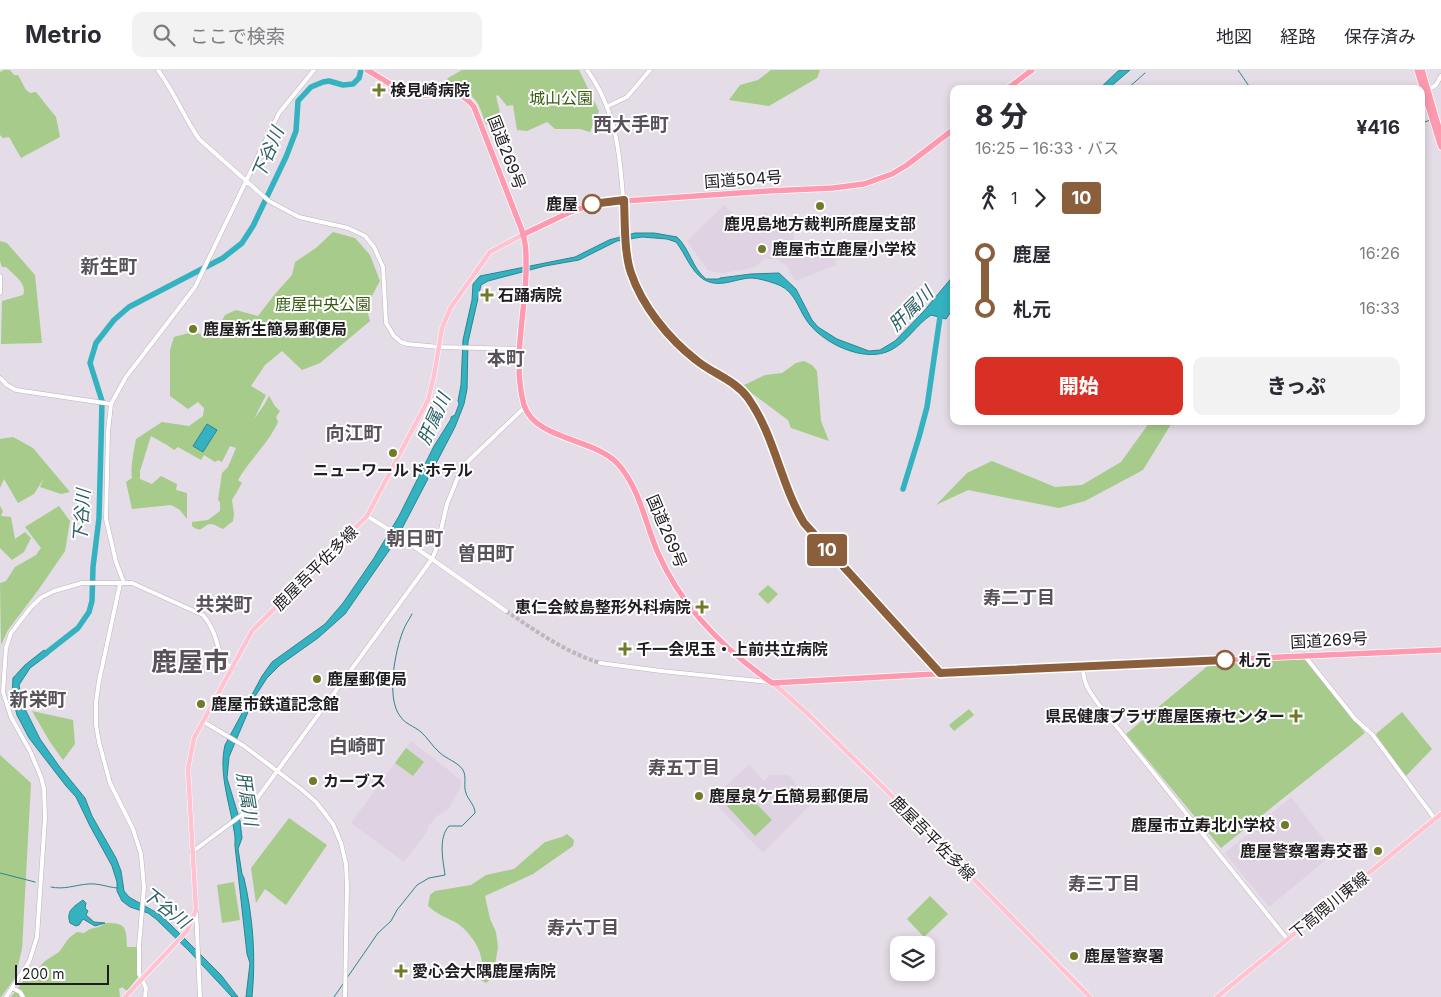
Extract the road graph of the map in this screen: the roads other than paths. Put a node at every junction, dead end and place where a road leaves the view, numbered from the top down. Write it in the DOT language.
graph roads {
  1 [pos="158,70"];
  2 [pos="314,70"];
  3 [pos="367,70"];
  4 [pos="587,70"];
  5 [pos="650,70"];
  6 [pos="1032,70"];
  7 [pos="1418,70"];
  8 [pos="1422,70"];
  9 [pos="1441,76"];
  10 [pos="1012,85"];
  11 [pos="1423,85"];
  12 [pos="1428,90"];
  13 [pos="1425,92"];
  14 [pos="1428,101"];
  15 [pos="608,106"];
  16 [pos="950,132"];
  17 [pos="1439,137"];
  18 [pos="1441,147"];
  19 [pos="245,181"];
  20 [pos="624,200"];
  21 [pos="524,234"];
  22 [pos="0,276"];
  23 [pos="0,293"];
  24 [pos="439,347"];
  25 [pos="519,350"];
  26 [pos="0,378"];
  27 [pos="111,404"];
  28 [pos="525,407"];
  29 [pos="367,516"];
  30 [pos="432,559"];
  31 [pos="122,583"];
  32 [pos="506,611"];
  33 [pos="1441,650"];
  34 [pos="1304,655"];
  35 [pos="600,662"];
  36 [pos="233,668"];
  37 [pos="1083,668"];
  38 [pos="755,671"];
  39 [pos="940,673"];
  40 [pos="752,680"];
  41 [pos="772,682"];
  42 [pos="204,722"];
  43 [pos="276,771"];
  44 [pos="1441,814"];
  45 [pos="1435,819"];
  46 [pos="192,852"];
  47 [pos="196,910"];
  48 [pos="1288,939"];
  49 [pos="143,979"];
  50 [pos="12,988"];
  51 [pos="6,997"];
  52 [pos="23,997"];
  53 [pos="125,997"];
  54 [pos="145,997"];
  55 [pos="200,997"];
  56 [pos="345,997"];
  57 [pos="1090,997"];
  58 [pos="1217,997"];
  1 -- 19 [label="street"];
  2 -- 19 [label="street"];
  3 -- 21 [label="highway, 国道269号"];
  4 -- 15 [label="street"];
  5 -- 15 [label="street"];
  6 -- 10 [label="highway"];
  7 -- 11 [label="highway"];
  8 -- 12 [label="highway"];
  9 -- 12 [label="street"];
  12 -- 14 [label="highway"];
  13 -- 14 [label="highway"];
  14 -- 17 [label="highway"];
  15 -- 20 [label="street"];
  16 -- 20 [label="highway, 国道504号"];
  17 -- 18 [label="highway"];
  19 -- 24 [label="street"];
  19 -- 27 [label="street"];
  20 -- 21 [label="highway, 国道504号"];
  20 -- 39 [label="street"];
  21 -- 24 [label="main road, 鹿屋吾平佐多線"];
  21 -- 25 [label="highway, 国道269号"];
  22 -- 23 [label="street"];
  24 -- 25 [label="street"];
  24 -- 29 [label="main road, 鹿屋吾平佐多線"];
  25 -- 28 [label="highway, 国道269号"];
  26 -- 27 [label="street"];
  27 -- 31 [label="street"];
  28 -- 30 [label="street"];
  28 -- 38 [label="highway, 国道269号"];
  29 -- 30 [label="street"];
  29 -- 36 [label="main road, 鹿屋吾平佐多線"];
  30 -- 32 [label="street"];
  30 -- 43 [label="street"];
  31 -- 36 [label="street"];
  31 -- 49 [label="street"];
  31 -- 50 [label="street"];
  33 -- 34 [label="highway, 国道269号"];
  34 -- 37 [label="highway, 国道269号"];
  34 -- 45 [label="street"];
  35 -- 40 [label="street"];
  36 -- 42 [label="main road, 鹿屋吾平佐多線"];
  37 -- 39 [label="highway, 国道269号"];
  37 -- 48 [label="street"];
  38 -- 40 [label="street"];
  38 -- 41 [label="highway, 国道269号"];
  39 -- 41 [label="highway, 国道269号"];
  40 -- 41 [label="street"];
  41 -- 57 [label="main road, 鹿屋吾平佐多線"];
  42 -- 43 [label="street"];
  42 -- 46 [label="main road, 鹿屋吾平佐多線"];
  43 -- 46 [label="street"];
  43 -- 56 [label="street"];
  44 -- 45 [label="main road, 下高隈川東線"];
  45 -- 48 [label="main road, 下高隈川東線"];
  46 -- 47 [label="main road, 鹿屋吾平佐多線"];
  47 -- 49 [label="main road, 鹿屋吾平佐多線"];
  47 -- 55 [label="street"];
  48 -- 58 [label="main road, 下高隈川東線"];
  49 -- 53 [label="main road, 鹿屋吾平佐多線"];
  49 -- 54 [label="street"];
  50 -- 51 [label="street"];
  50 -- 52 [label="street"];
}
